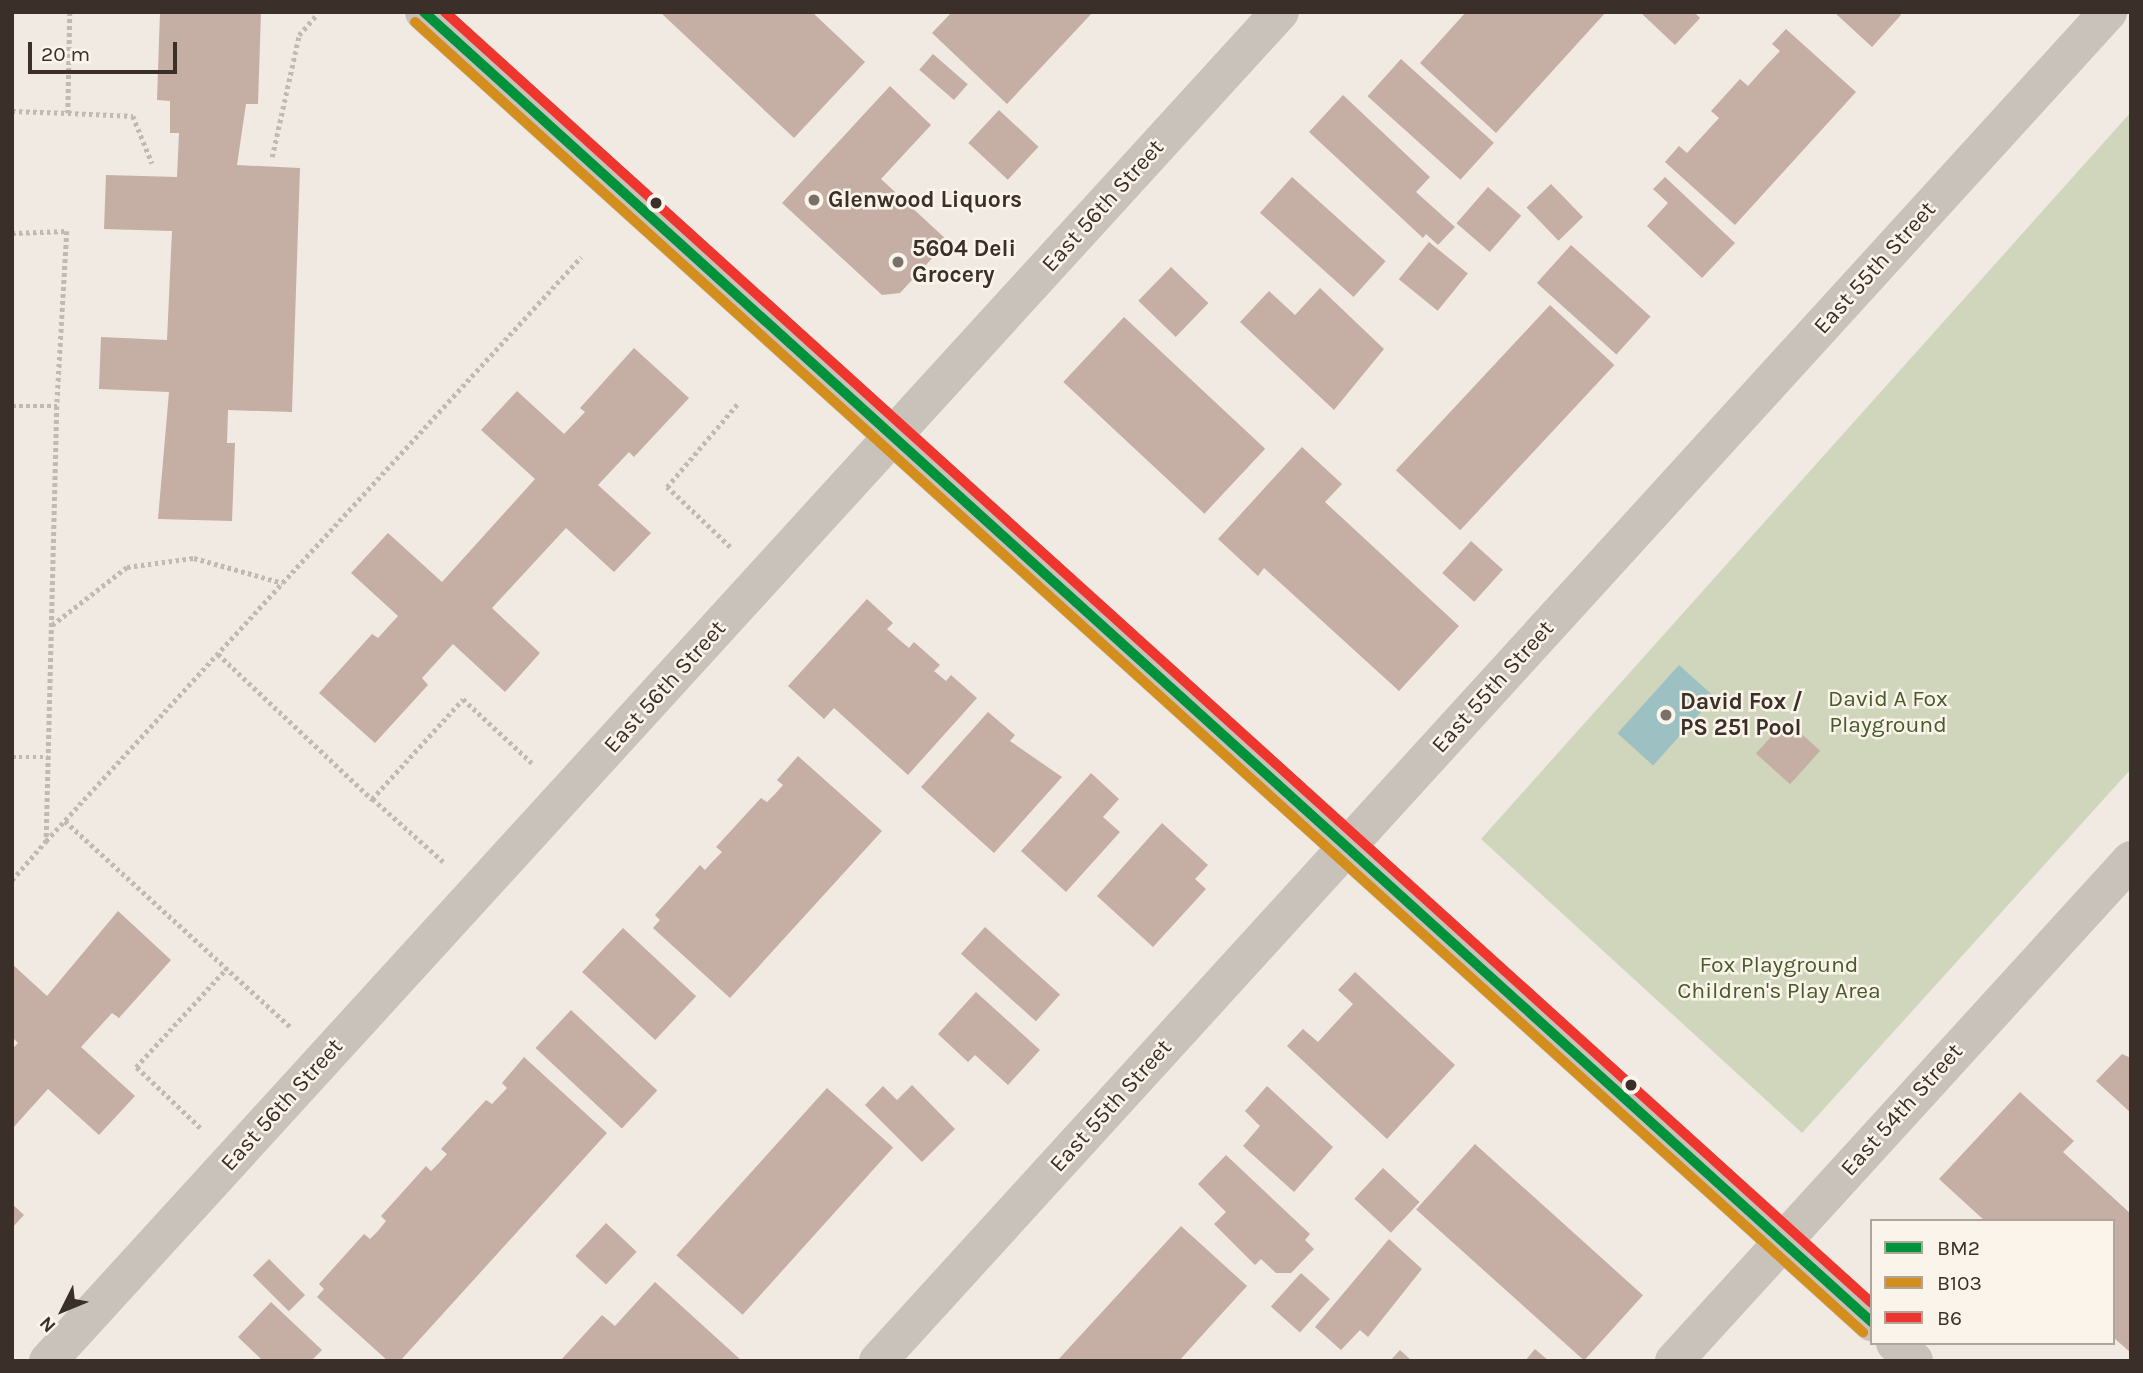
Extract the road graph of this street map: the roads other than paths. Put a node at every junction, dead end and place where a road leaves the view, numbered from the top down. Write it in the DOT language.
graph roads {
  1 [pos="1280,12"];
  2 [pos="2108,12"];
  3 [pos="438,17"];
  4 [pos="896,434"];
  5 [pos="1350,845"];
  6 [pos="2131,860"];
  7 [pos="1783,1241"];
  8 [pos="1870,1320"];
  9 [pos="1897,1345"];
  10 [pos="48,1361"];
  11 [pos="878,1361"];
  12 [pos="1674,1361"];
  13 [pos="1914,1361"];
  1 -- 4 [label="street, East 56th Street"];
  2 -- 5 [label="street, East 55th Street"];
  3 -- 4 [label="street"];
  4 -- 5 [label="street"];
  4 -- 10 [label="street, East 56th Street"];
  5 -- 7 [label="street"];
  5 -- 11 [label="street, East 55th Street"];
  6 -- 7 [label="street, East 54th Street"];
  7 -- 8 [label="street"];
  7 -- 12 [label="street, East 54th Street"];
  9 -- 13 [label="street"];
}
